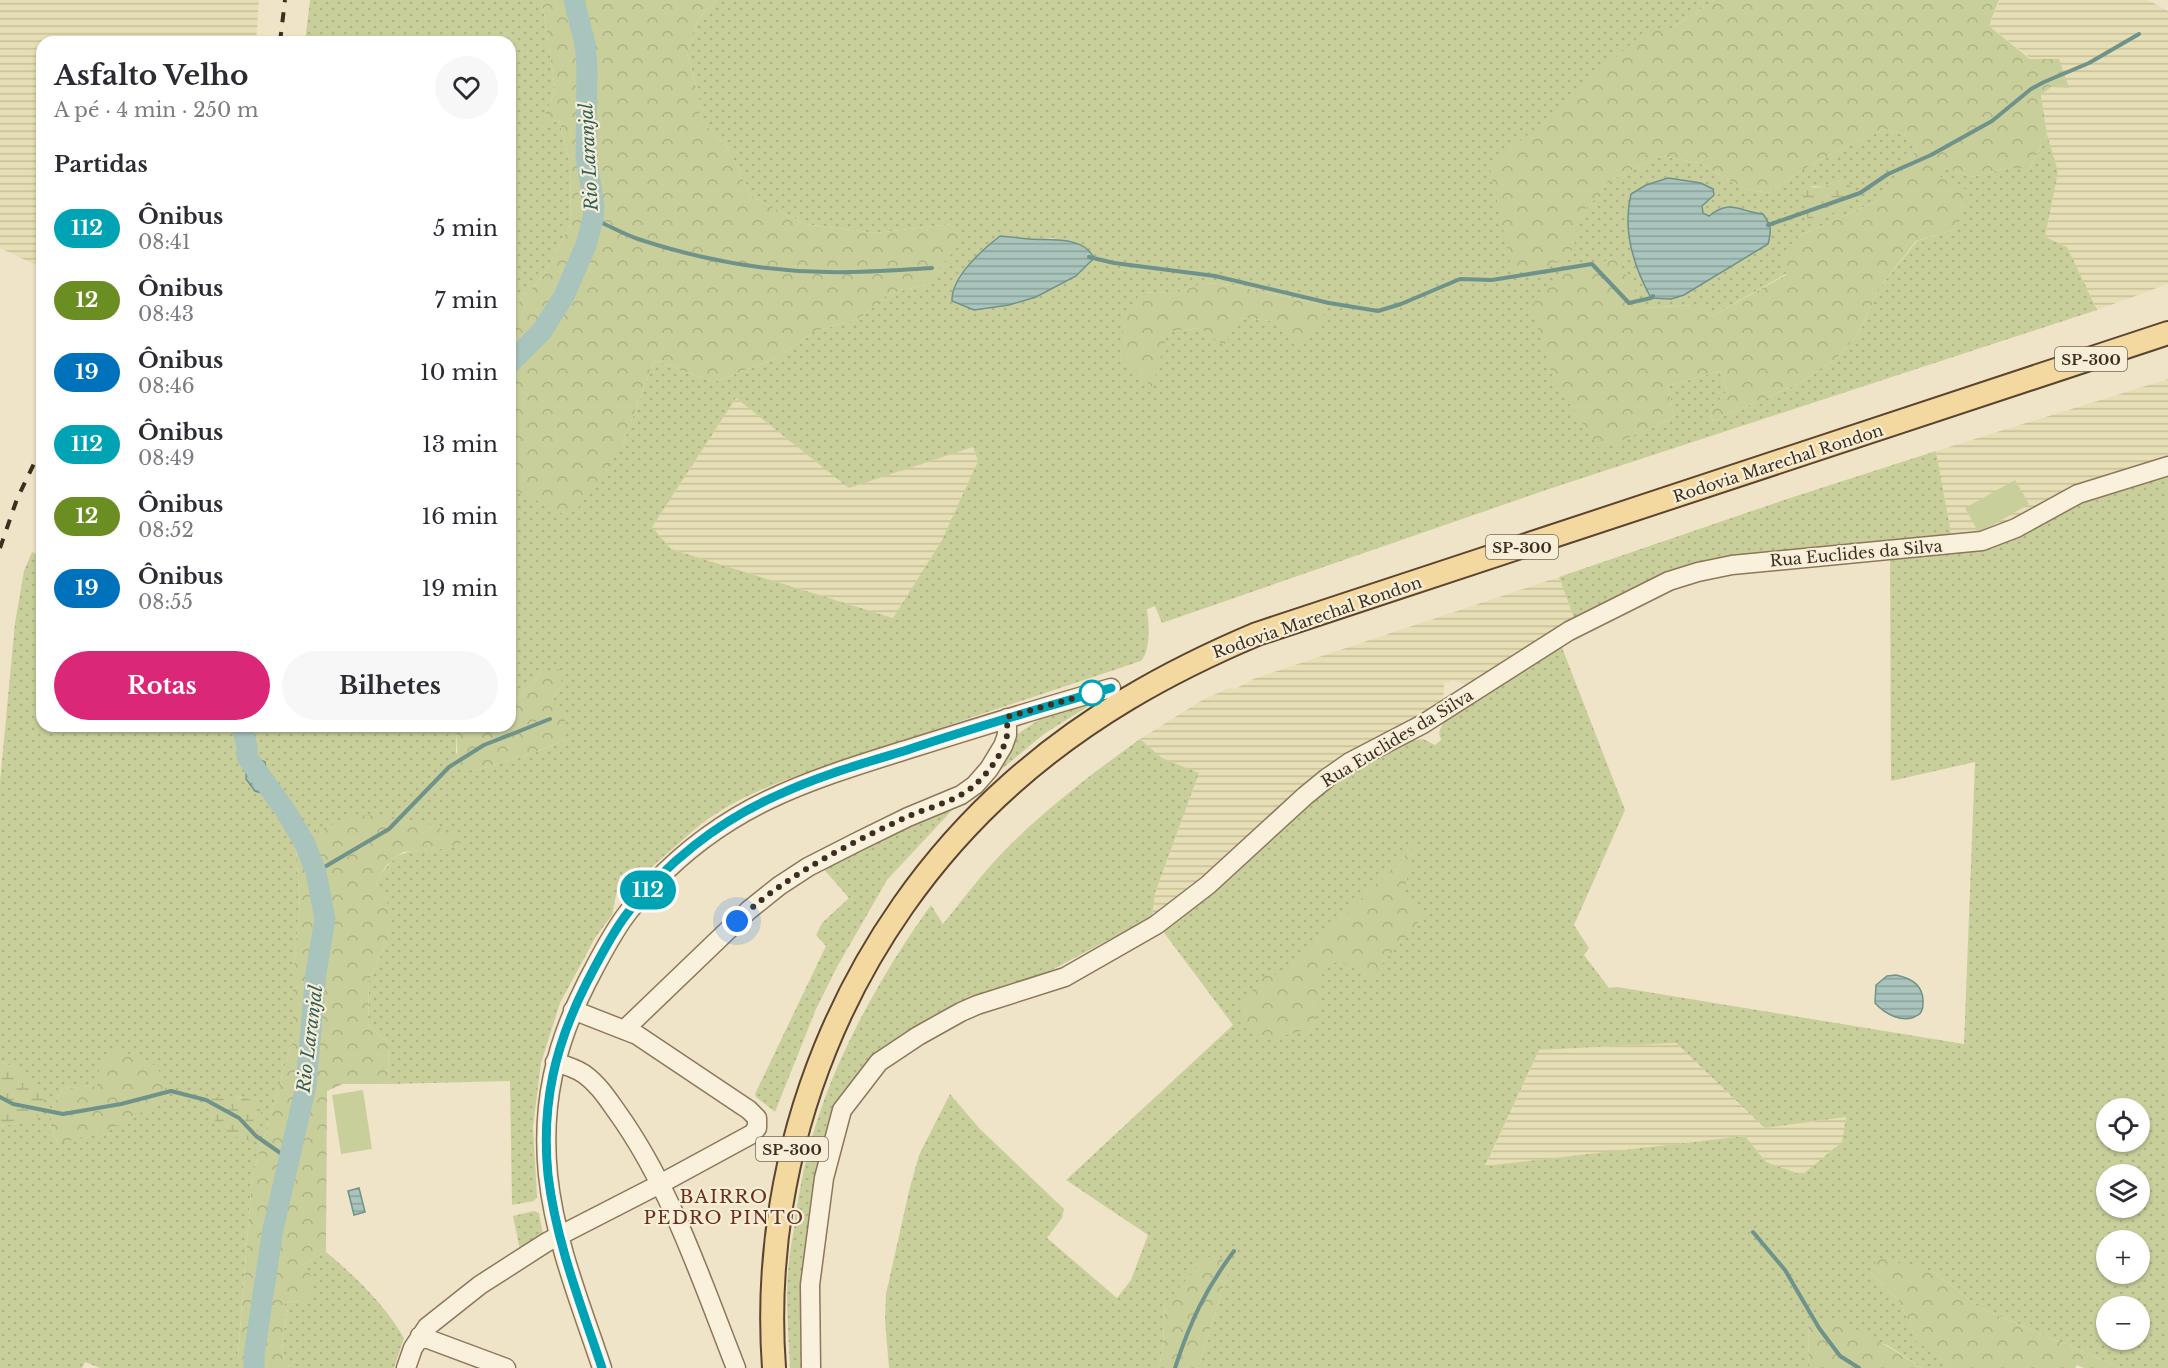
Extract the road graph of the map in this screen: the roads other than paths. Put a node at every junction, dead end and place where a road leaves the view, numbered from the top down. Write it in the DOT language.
graph roads {
  1 [pos="2168,333"];
  2 [pos="2168,466"];
  3 [pos="1111,688"];
  4 [pos="1007,717"];
  5 [pos="573,1010"];
  6 [pos="624,1030"];
  7 [pos="555,1062"];
  8 [pos="660,1184"];
  9 [pos="559,1236"];
  10 [pos="420,1336"];
  11 [pos="406,1368"];
  12 [pos="506,1368"];
  13 [pos="602,1368"];
  14 [pos="736,1368"];
  15 [pos="774,1368"];
  16 [pos="811,1368"];
  1 -- 15 [label="main road, Rodovia Marechal Rondon / SP-300"];
  2 -- 16 [label="street, Rua Euclides da Silva"];
  3 -- 4 [label="street"];
  4 -- 5 [label="street"];
  4 -- 6 [label="street"];
  5 -- 6 [label="street"];
  5 -- 7 [label="street"];
  6 -- 8 [label="street"];
  7 -- 8 [label="street"];
  7 -- 9 [label="street"];
  8 -- 9 [label="street"];
  8 -- 14 [label="street"];
  9 -- 10 [label="street"];
  9 -- 13 [label="street"];
  10 -- 11 [label="street"];
  10 -- 12 [label="street"];
}
